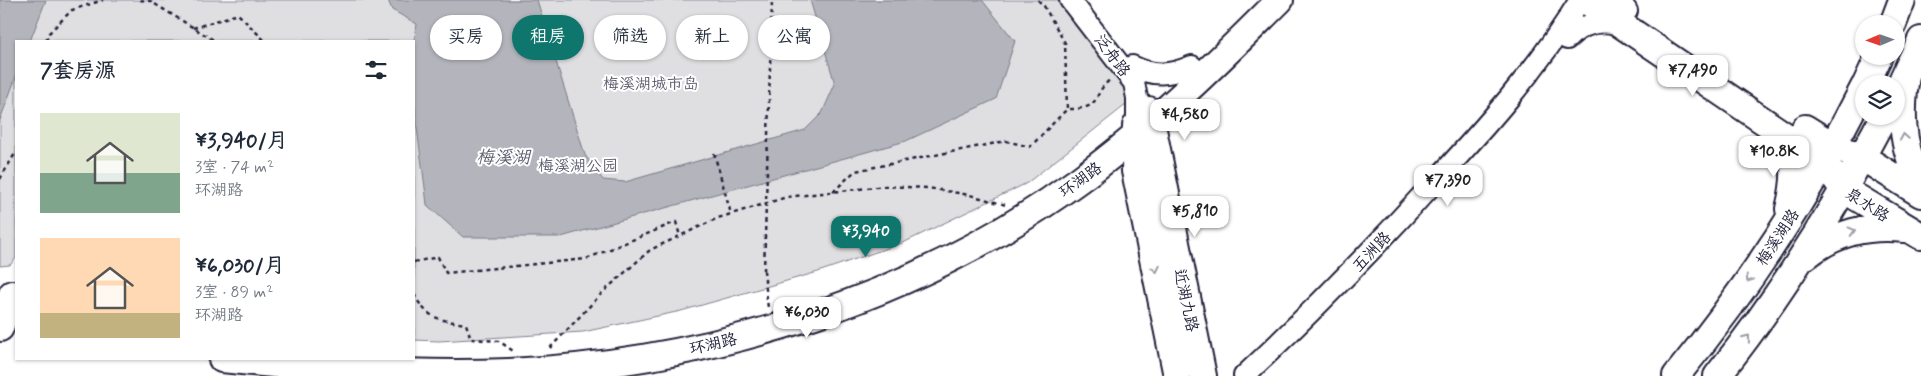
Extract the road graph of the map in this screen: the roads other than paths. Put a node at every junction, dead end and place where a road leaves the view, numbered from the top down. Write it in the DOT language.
graph roads {
  1 [pos="1070,0"];
  2 [pos="1079,0"];
  3 [pos="1260,0"];
  4 [pos="1280,0"];
  5 [pos="1563,0"];
  6 [pos="1902,0"];
  7 [pos="1603,5"];
  8 [pos="1896,15"];
  9 [pos="1563,36"];
  10 [pos="1921,40"];
  11 [pos="1131,73"];
  12 [pos="1904,75"];
  13 [pos="1190,78"];
  14 [pos="1855,99"];
  15 [pos="1855,104"];
  16 [pos="1782,122"];
  17 [pos="1139,123"];
  18 [pos="1879,125"];
  19 [pos="1903,125"];
  20 [pos="1829,154"];
  21 [pos="1862,157"];
  22 [pos="1077,182"];
  23 [pos="1921,182"];
  24 [pos="1843,189"];
  25 [pos="1152,190"];
  26 [pos="1921,194"];
  27 [pos="1786,224"];
  28 [pos="1916,233"];
  29 [pos="1796,264"];
  30 [pos="415,359"];
  31 [pos="238,360"];
  32 [pos="363,368"];
  33 [pos="1197,375"];
  34 [pos="1244,376"];
  35 [pos="1258,376"];
  36 [pos="1676,376"];
  37 [pos="1717,376"];
  1 -- 11 [label="street, 泛舟路"];
  2 -- 11 [label="street, 泛舟路"];
  3 -- 13 [label="main road, 环湖路"];
  4 -- 13 [label="main road, 环湖路"];
  5 -- 9 [label="street"];
  6 -- 8 [label="main road"];
  7 -- 9 [label="street, 五洲路"];
  7 -- 9 [label="street"];
  7 -- 16 [label="main road"];
  9 -- 34 [label="street, 五洲路"];
  9 -- 35 [label="street, 五洲路"];
  10 -- 12 [label="main road"];
  11 -- 13 [label="street"];
  11 -- 17 [label="street"];
  11 -- 17 [label="street, 泛舟路"];
  13 -- 17 [label="main road, 环湖路"];
  13 -- 25 [label="main road"];
  14 -- 16 [label="main road"];
  15 -- 20 [label="main road, 梅溪湖路"];
  16 -- 20 [label="main road"];
  16 -- 27 [label="main road"];
  17 -- 22 [label="main road, 环湖路"];
  17 -- 25 [label="main road, 近湖九路"];
  17 -- 30 [label="main road, 环湖路"];
  18 -- 21 [label="main road, 梅溪湖路"];
  23 -- 19 [label="main road, one-way"];
  20 -- 21 [label="main road"];
  20 -- 24 [label="main road, 泉水路"];
  20 -- 27 [label="main road, 梅溪湖路"];
  21 -- 24 [label="main road, 梅溪湖路"];
  21 -- 26 [label="main road"];
  22 -- 25 [label="main road"];
  22 -- 32 [label="main road, 环湖路"];
  24 -- 28 [label="main road, 泉水路"];
  24 -- 29 [label="main road, 梅溪湖路"];
  25 -- 33 [label="main road, 近湖九路"];
  27 -- 36 [label="main road, 梅溪湖路, one-way"];
  29 -- 28 [label="main road, one-way"];
  37 -- 29 [label="main road, 梅溪湖路, one-way"];
  31 -- 32 [label="main road, 环湖路"];
}
